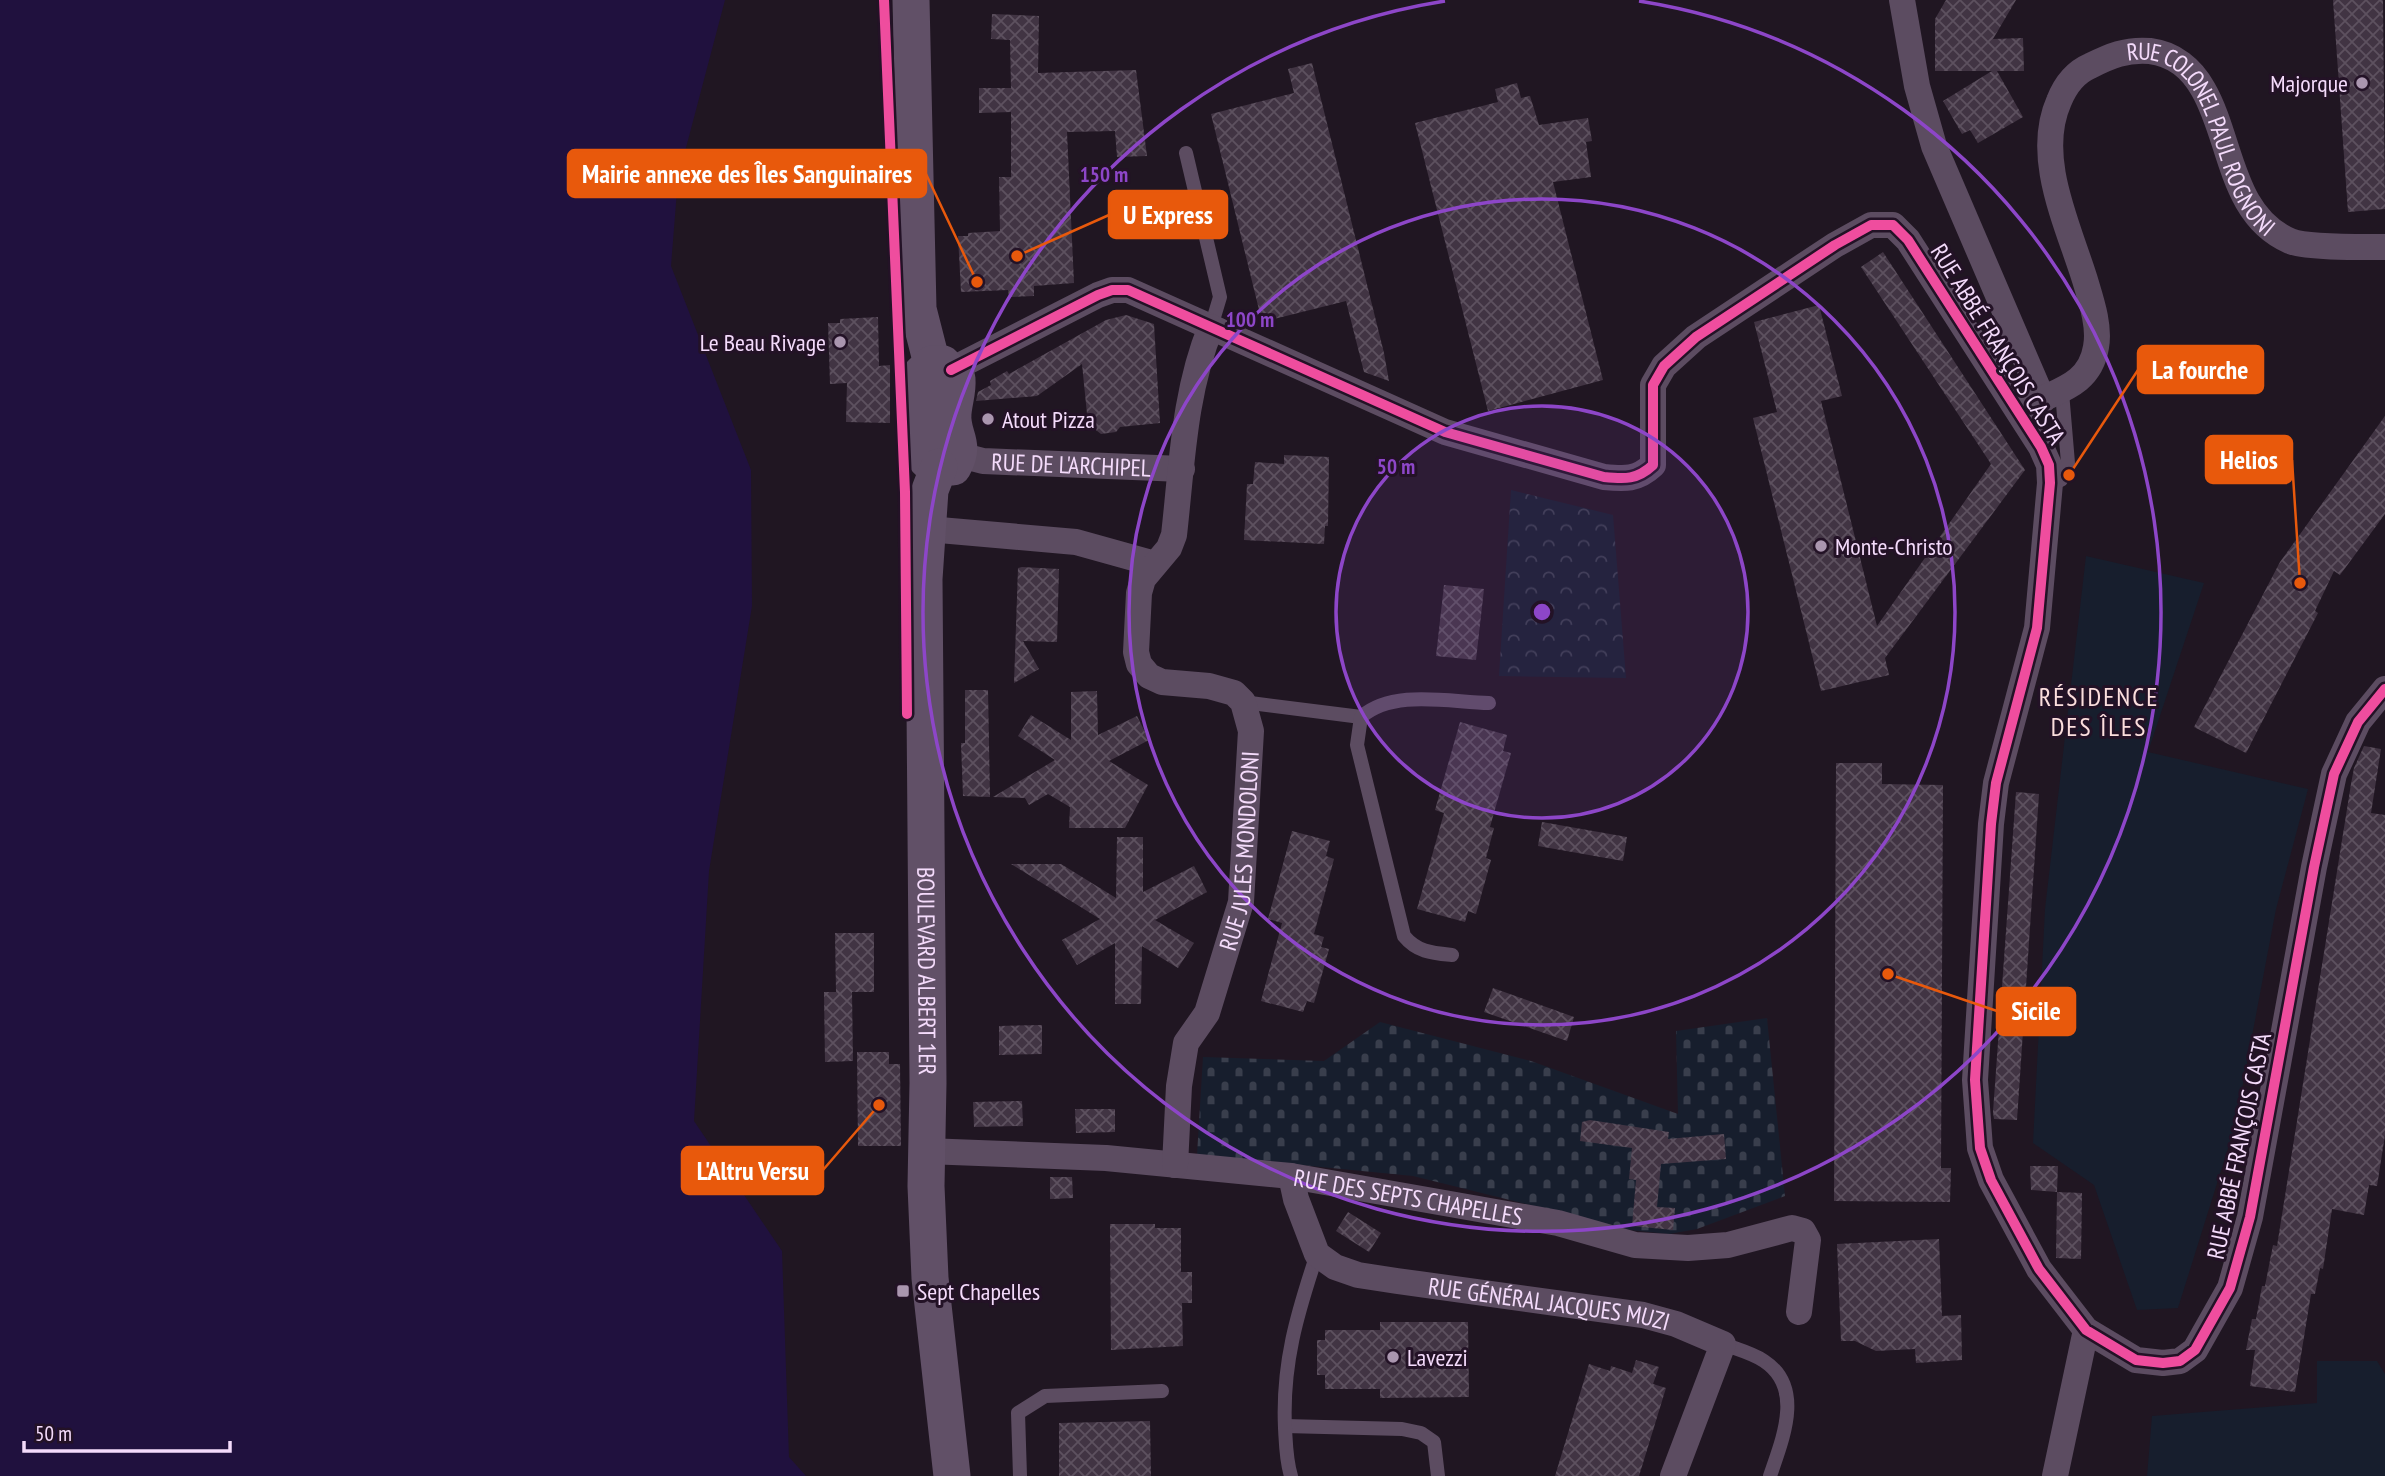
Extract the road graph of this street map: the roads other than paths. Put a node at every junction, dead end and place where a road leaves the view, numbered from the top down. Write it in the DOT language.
graph roads {
  1 [pos="911,0"];
  2 [pos="1902,0"];
  3 [pos="1186,153"];
  4 [pos="2385,247"];
  5 [pos="1211,327"];
  6 [pos="942,367"];
  7 [pos="2053,396"];
  8 [pos="2019,412"];
  9 [pos="949,461"];
  10 [pos="1182,469"];
  11 [pos="2050,483"];
  12 [pos="928,529"];
  13 [pos="1155,564"];
  14 [pos="2385,689"];
  15 [pos="1243,702"];
  16 [pos="1489,703"];
  17 [pos="1361,717"];
  18 [pos="1452,955"];
  19 [pos="926,1152"];
  20 [pos="1175,1165"];
  21 [pos="1291,1176"];
  22 [pos="1317,1254"];
  23 [pos="1799,1312"];
  24 [pos="2086,1330"];
  25 [pos="1723,1344"];
  26 [pos="1162,1391"];
  27 [pos="1285,1426"];
  28 [pos="952,1476"];
  29 [pos="1020,1476"];
  30 [pos="1291,1476"];
  31 [pos="1438,1476"];
  32 [pos="1673,1476"];
  33 [pos="1770,1476"];
  34 [pos="2055,1476"];
  1 -- 6 [label="main road"];
  2 -- 7 [label="street"];
  3 -- 5 [label="lane"];
  4 -- 7 [label="street, RUE COLONEL PAUL ROGNONI"];
  5 -- 6 [label="street"];
  5 -- 8 [label="street, RUE ABBÉ FRANÇOIS CASTA"];
  5 -- 10 [label="street"];
  6 -- 9 [label="main road"];
  7 -- 8 [label="street, RUE COLONEL PAUL ROGNONI"];
  7 -- 11 [label="lane"];
  8 -- 11 [label="street, RUE ABBÉ FRANÇOIS CASTA"];
  9 -- 10 [label="street, RUE DE L'ARCHIPEL"];
  9 -- 12 [label="main road, BOULEVARD ALBERT 1ER"];
  10 -- 13 [label="street"];
  11 -- 24 [label="street, RUE ABBÉ FRANÇOIS CASTA"];
  12 -- 13 [label="street"];
  12 -- 19 [label="main road, BOULEVARD ALBERT 1ER"];
  13 -- 15 [label="street"];
  14 -- 24 [label="street, RUE ABBÉ FRANÇOIS CASTA"];
  15 -- 17 [label="lane"];
  15 -- 20 [label="street, RUE JULES MONDOLONI"];
  16 -- 17 [label="lane"];
  17 -- 18 [label="lane"];
  19 -- 20 [label="street, RUE DES SEPTS CHAPELLES"];
  19 -- 28 [label="main road, BOULEVARD ALBERT 1ER"];
  20 -- 21 [label="street, RUE DES SEPTS CHAPELLES"];
  21 -- 22 [label="street"];
  21 -- 23 [label="street, RUE DES SEPTS CHAPELLES"];
  22 -- 25 [label="street, RUE GÉNÉRAL JACQUES MUZI"];
  22 -- 27 [label="lane"];
  24 -- 34 [label="street"];
  25 -- 32 [label="street"];
  25 -- 33 [label="lane"];
  26 -- 29 [label="lane"];
  27 -- 30 [label="lane"];
  27 -- 31 [label="lane"];
}
